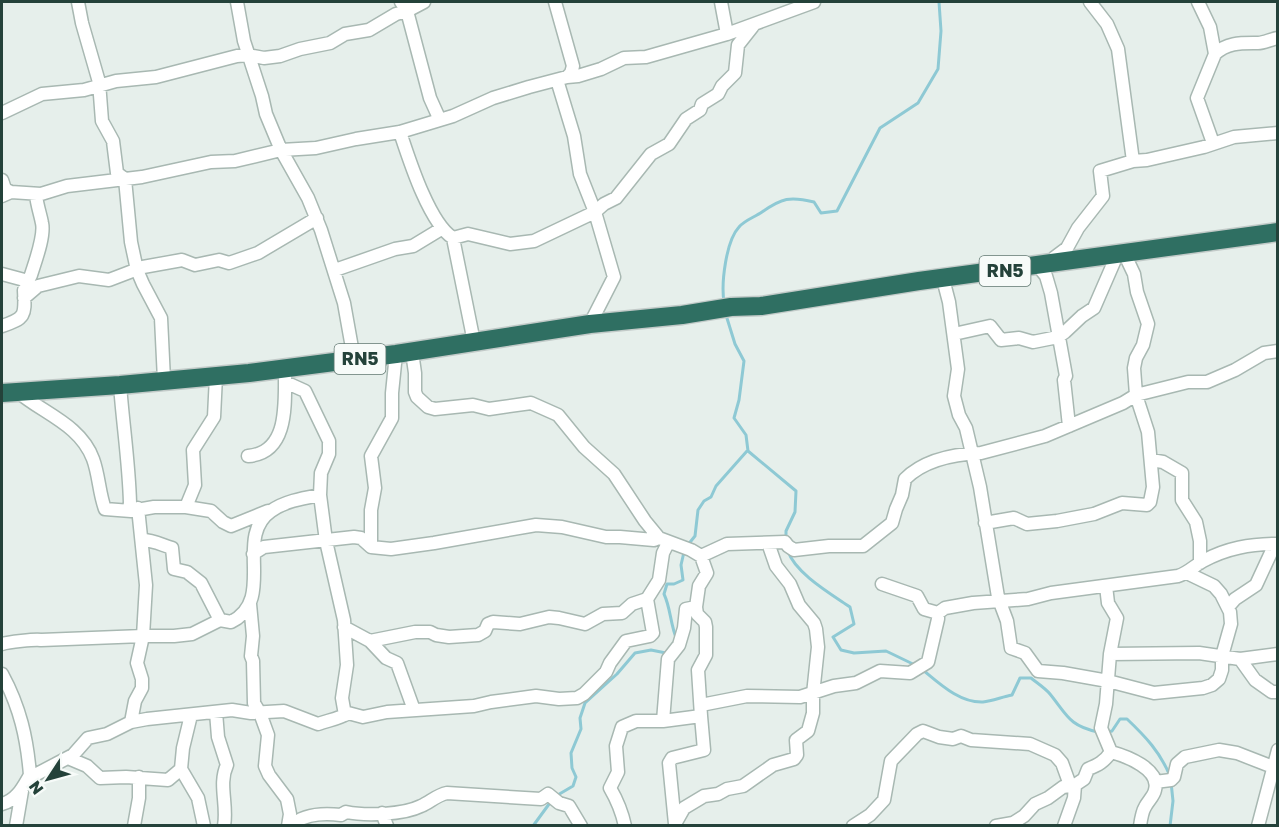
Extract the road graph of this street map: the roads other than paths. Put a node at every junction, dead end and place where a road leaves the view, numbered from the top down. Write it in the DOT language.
graph roads {
  1 [pos="78,2"];
  2 [pos="237,2"];
  3 [pos="424,2"];
  4 [pos="555,2"];
  5 [pos="721,2"];
  6 [pos="814,2"];
  7 [pos="1090,2"];
  8 [pos="1198,2"];
  9 [pos="404,6"];
  10 [pos="756,24"];
  11 [pos="727,34"];
  12 [pos="1278,38"];
  13 [pos="1215,54"];
  14 [pos="248,56"];
  15 [pos="562,78"];
  16 [pos="99,87"];
  17 [pos="2,114"];
  18 [pos="439,118"];
  19 [pos="400,132"];
  20 [pos="1278,133"];
  21 [pos="1213,144"];
  22 [pos="281,150"];
  23 [pos="1133,161"];
  24 [pos="125,179"];
  25 [pos="2,180"];
  26 [pos="6,194"];
  27 [pos="36,195"];
  28 [pos="595,212"];
  29 [pos="317,219"];
  30 [pos="441,229"];
  31 [pos="1278,232"];
  32 [pos="453,238"];
  33 [pos="1119,254"];
  34 [pos="1045,265"];
  35 [pos="137,270"];
  36 [pos="334,270"];
  37 [pos="2,274"];
  38 [pos="943,279"];
  39 [pos="28,281"];
  40 [pos="24,298"];
  41 [pos="590,324"];
  42 [pos="2,326"];
  43 [pos="954,334"];
  44 [pos="1058,337"];
  45 [pos="474,342"];
  46 [pos="1278,351"];
  47 [pos="404,353"];
  48 [pos="354,359"];
  49 [pos="285,375"];
  50 [pos="216,376"];
  51 [pos="164,380"];
  52 [pos="120,385"];
  53 [pos="9,392"];
  54 [pos="1136,395"];
  55 [pos="1069,426"];
  56 [pos="971,453"];
  57 [pos="248,456"];
  58 [pos="1151,460"];
  59 [pos="320,495"];
  60 [pos="186,507"];
  61 [pos="134,509"];
  62 [pos="272,510"];
  63 [pos="985,523"];
  64 [pos="255,535"];
  65 [pos="142,540"];
  66 [pos="664,540"];
  67 [pos="326,541"];
  68 [pos="768,543"];
  69 [pos="1276,544"];
  70 [pos="276,545"];
  71 [pos="371,547"];
  72 [pos="253,554"];
  73 [pos="701,556"];
  74 [pos="1200,563"];
  75 [pos="1187,573"];
  76 [pos="882,584"];
  77 [pos="1106,586"];
  78 [pos="647,599"];
  79 [pos="1001,601"];
  80 [pos="250,604"];
  81 [pos="1228,607"];
  82 [pos="696,608"];
  83 [pos="938,613"];
  84 [pos="220,620"];
  85 [pos="344,627"];
  86 [pos="143,636"];
  87 [pos="370,641"];
  88 [pos="2,644"];
  89 [pos="1110,654"];
  90 [pos="1278,654"];
  91 [pos="1222,656"];
  92 [pos="1240,658"];
  93 [pos="2,674"];
  94 [pos="1108,681"];
  95 [pos="1278,692"];
  96 [pos="813,694"];
  97 [pos="414,710"];
  98 [pos="701,710"];
  99 [pos="216,712"];
  100 [pos="260,713"];
  101 [pos="192,715"];
  102 [pos="345,715"];
  103 [pos="663,721"];
  104 [pos="131,722"];
  105 [pos="1278,750"];
  106 [pos="1111,752"];
  107 [pos="68,758"];
  108 [pos="181,769"];
  109 [pos="1275,769"];
  110 [pos="30,775"];
  111 [pos="139,777"];
  112 [pos="1155,782"];
  113 [pos="1073,785"];
  114 [pos="22,791"];
  115 [pos="2,804"];
  116 [pos="382,813"];
  117 [pos="342,820"];
  118 [pos="16,825"];
  119 [pos="134,825"];
  120 [pos="204,825"];
  121 [pos="224,825"];
  122 [pos="289,825"];
  123 [pos="387,825"];
  124 [pos="581,825"];
  125 [pos="625,825"];
  126 [pos="675,825"];
  127 [pos="853,825"];
  128 [pos="996,825"];
  129 [pos="1064,825"];
  130 [pos="1140,825"];
  131 [pos="1258,825"];
  1 -- 16 [label="street"];
  2 -- 14 [label="street"];
  3 -- 9 [label="street"];
  4 -- 15 [label="street"];
  5 -- 11 [label="street"];
  6 -- 10 [label="street"];
  7 -- 23 [label="street"];
  8 -- 13 [label="street"];
  9 -- 14 [label="street"];
  9 -- 18 [label="street"];
  10 -- 11 [label="street"];
  10 -- 28 [label="street"];
  11 -- 15 [label="street"];
  12 -- 13 [label="street"];
  13 -- 21 [label="street"];
  14 -- 16 [label="street"];
  14 -- 22 [label="street"];
  15 -- 18 [label="street"];
  15 -- 28 [label="street"];
  16 -- 17 [label="street"];
  16 -- 24 [label="street"];
  18 -- 19 [label="street"];
  19 -- 22 [label="street"];
  19 -- 30 [label="street"];
  20 -- 21 [label="street"];
  21 -- 23 [label="street"];
  22 -- 24 [label="street"];
  22 -- 29 [label="street"];
  23 -- 34 [label="street"];
  24 -- 27 [label="street"];
  24 -- 35 [label="street"];
  25 -- 26 [label="street"];
  26 -- 27 [label="street"];
  27 -- 39 [label="street"];
  28 -- 32 [label="street"];
  28 -- 41 [label="street"];
  29 -- 35 [label="street"];
  29 -- 36 [label="street"];
  30 -- 32 [label="street"];
  30 -- 36 [label="street"];
  31 -- 33 [label="highway, RN5"];
  32 -- 45 [label="street"];
  33 -- 34 [label="highway, RN5"];
  33 -- 44 [label="street"];
  33 -- 54 [label="street"];
  34 -- 38 [label="highway, RN5"];
  34 -- 44 [label="street"];
  35 -- 40 [label="street"];
  35 -- 51 [label="street"];
  36 -- 48 [label="street"];
  37 -- 39 [label="street"];
  38 -- 41 [label="highway, RN5"];
  38 -- 43 [label="street"];
  39 -- 40 [label="street"];
  40 -- 42 [label="street"];
  41 -- 45 [label="highway, RN5"];
  43 -- 44 [label="street"];
  43 -- 56 [label="street"];
  44 -- 55 [label="street"];
  45 -- 47 [label="highway, RN5"];
  46 -- 54 [label="street"];
  47 -- 48 [label="highway, RN5"];
  47 -- 66 [label="street"];
  47 -- 71 [label="street"];
  48 -- 49 [label="highway, RN5"];
  49 -- 50 [label="highway, RN5"];
  49 -- 57 [label="street"];
  49 -- 59 [label="street"];
  50 -- 51 [label="highway, RN5"];
  50 -- 60 [label="street"];
  51 -- 52 [label="highway, RN5"];
  52 -- 53 [label="highway, RN5"];
  52 -- 61 [label="street"];
  53 -- 61 [label="street"];
  54 -- 55 [label="street"];
  54 -- 58 [label="street"];
  55 -- 56 [label="street"];
  56 -- 63 [label="street"];
  56 -- 68 [label="street"];
  58 -- 63 [label="street"];
  58 -- 74 [label="street"];
  59 -- 62 [label="street"];
  59 -- 67 [label="street"];
  60 -- 61 [label="street"];
  60 -- 62 [label="street"];
  61 -- 65 [label="street"];
  62 -- 64 [label="street"];
  63 -- 79 [label="street"];
  64 -- 70 [label="street"];
  64 -- 72 [label="street"];
  65 -- 84 [label="street"];
  65 -- 86 [label="street"];
  66 -- 71 [label="street"];
  66 -- 73 [label="street"];
  66 -- 78 [label="street"];
  67 -- 70 [label="street"];
  67 -- 71 [label="street"];
  67 -- 85 [label="street"];
  68 -- 73 [label="street"];
  68 -- 96 [label="street"];
  69 -- 74 [label="street"];
  69 -- 81 [label="street"];
  70 -- 72 [label="street"];
  72 -- 80 [label="street"];
  73 -- 82 [label="street"];
  74 -- 75 [label="street"];
  75 -- 77 [label="street"];
  75 -- 81 [label="street"];
  76 -- 83 [label="street"];
  77 -- 79 [label="street"];
  77 -- 89 [label="street"];
  78 -- 87 [label="street"];
  78 -- 97 [label="street"];
  79 -- 83 [label="street"];
  79 -- 94 [label="street"];
  80 -- 84 [label="street"];
  80 -- 100 [label="street"];
  81 -- 91 [label="street"];
  82 -- 98 [label="street"];
  82 -- 103 [label="street"];
  83 -- 96 [label="street"];
  84 -- 86 [label="street"];
  85 -- 87 [label="street"];
  85 -- 102 [label="street"];
  86 -- 88 [label="street"];
  86 -- 104 [label="street"];
  87 -- 97 [label="street"];
  89 -- 91 [label="street"];
  89 -- 94 [label="street"];
  90 -- 92 [label="street"];
  91 -- 92 [label="street"];
  91 -- 94 [label="street"];
  92 -- 95 [label="street"];
  93 -- 110 [label="street"];
  94 -- 106 [label="street"];
  96 -- 98 [label="street"];
  96 -- 126 [label="street"];
  97 -- 102 [label="street"];
  98 -- 103 [label="street"];
  98 -- 126 [label="street"];
  99 -- 100 [label="street"];
  99 -- 101 [label="street"];
  99 -- 121 [label="street"];
  100 -- 102 [label="street"];
  100 -- 122 [label="street"];
  101 -- 104 [label="street"];
  101 -- 108 [label="street"];
  103 -- 125 [label="street"];
  104 -- 107 [label="street"];
  105 -- 109 [label="street"];
  106 -- 112 [label="street"];
  106 -- 113 [label="street"];
  107 -- 110 [label="street"];
  107 -- 111 [label="street"];
  108 -- 111 [label="street"];
  108 -- 120 [label="street"];
  109 -- 112 [label="street"];
  109 -- 131 [label="street"];
  110 -- 114 [label="street"];
  111 -- 119 [label="street"];
  112 -- 130 [label="street"];
  113 -- 127 [label="street"];
  113 -- 128 [label="street"];
  113 -- 129 [label="street"];
  114 -- 115 [label="street"];
  114 -- 118 [label="street"];
  116 -- 117 [label="street"];
  116 -- 123 [label="street"];
  116 -- 124 [label="street"];
  117 -- 122 [label="street"];
}
